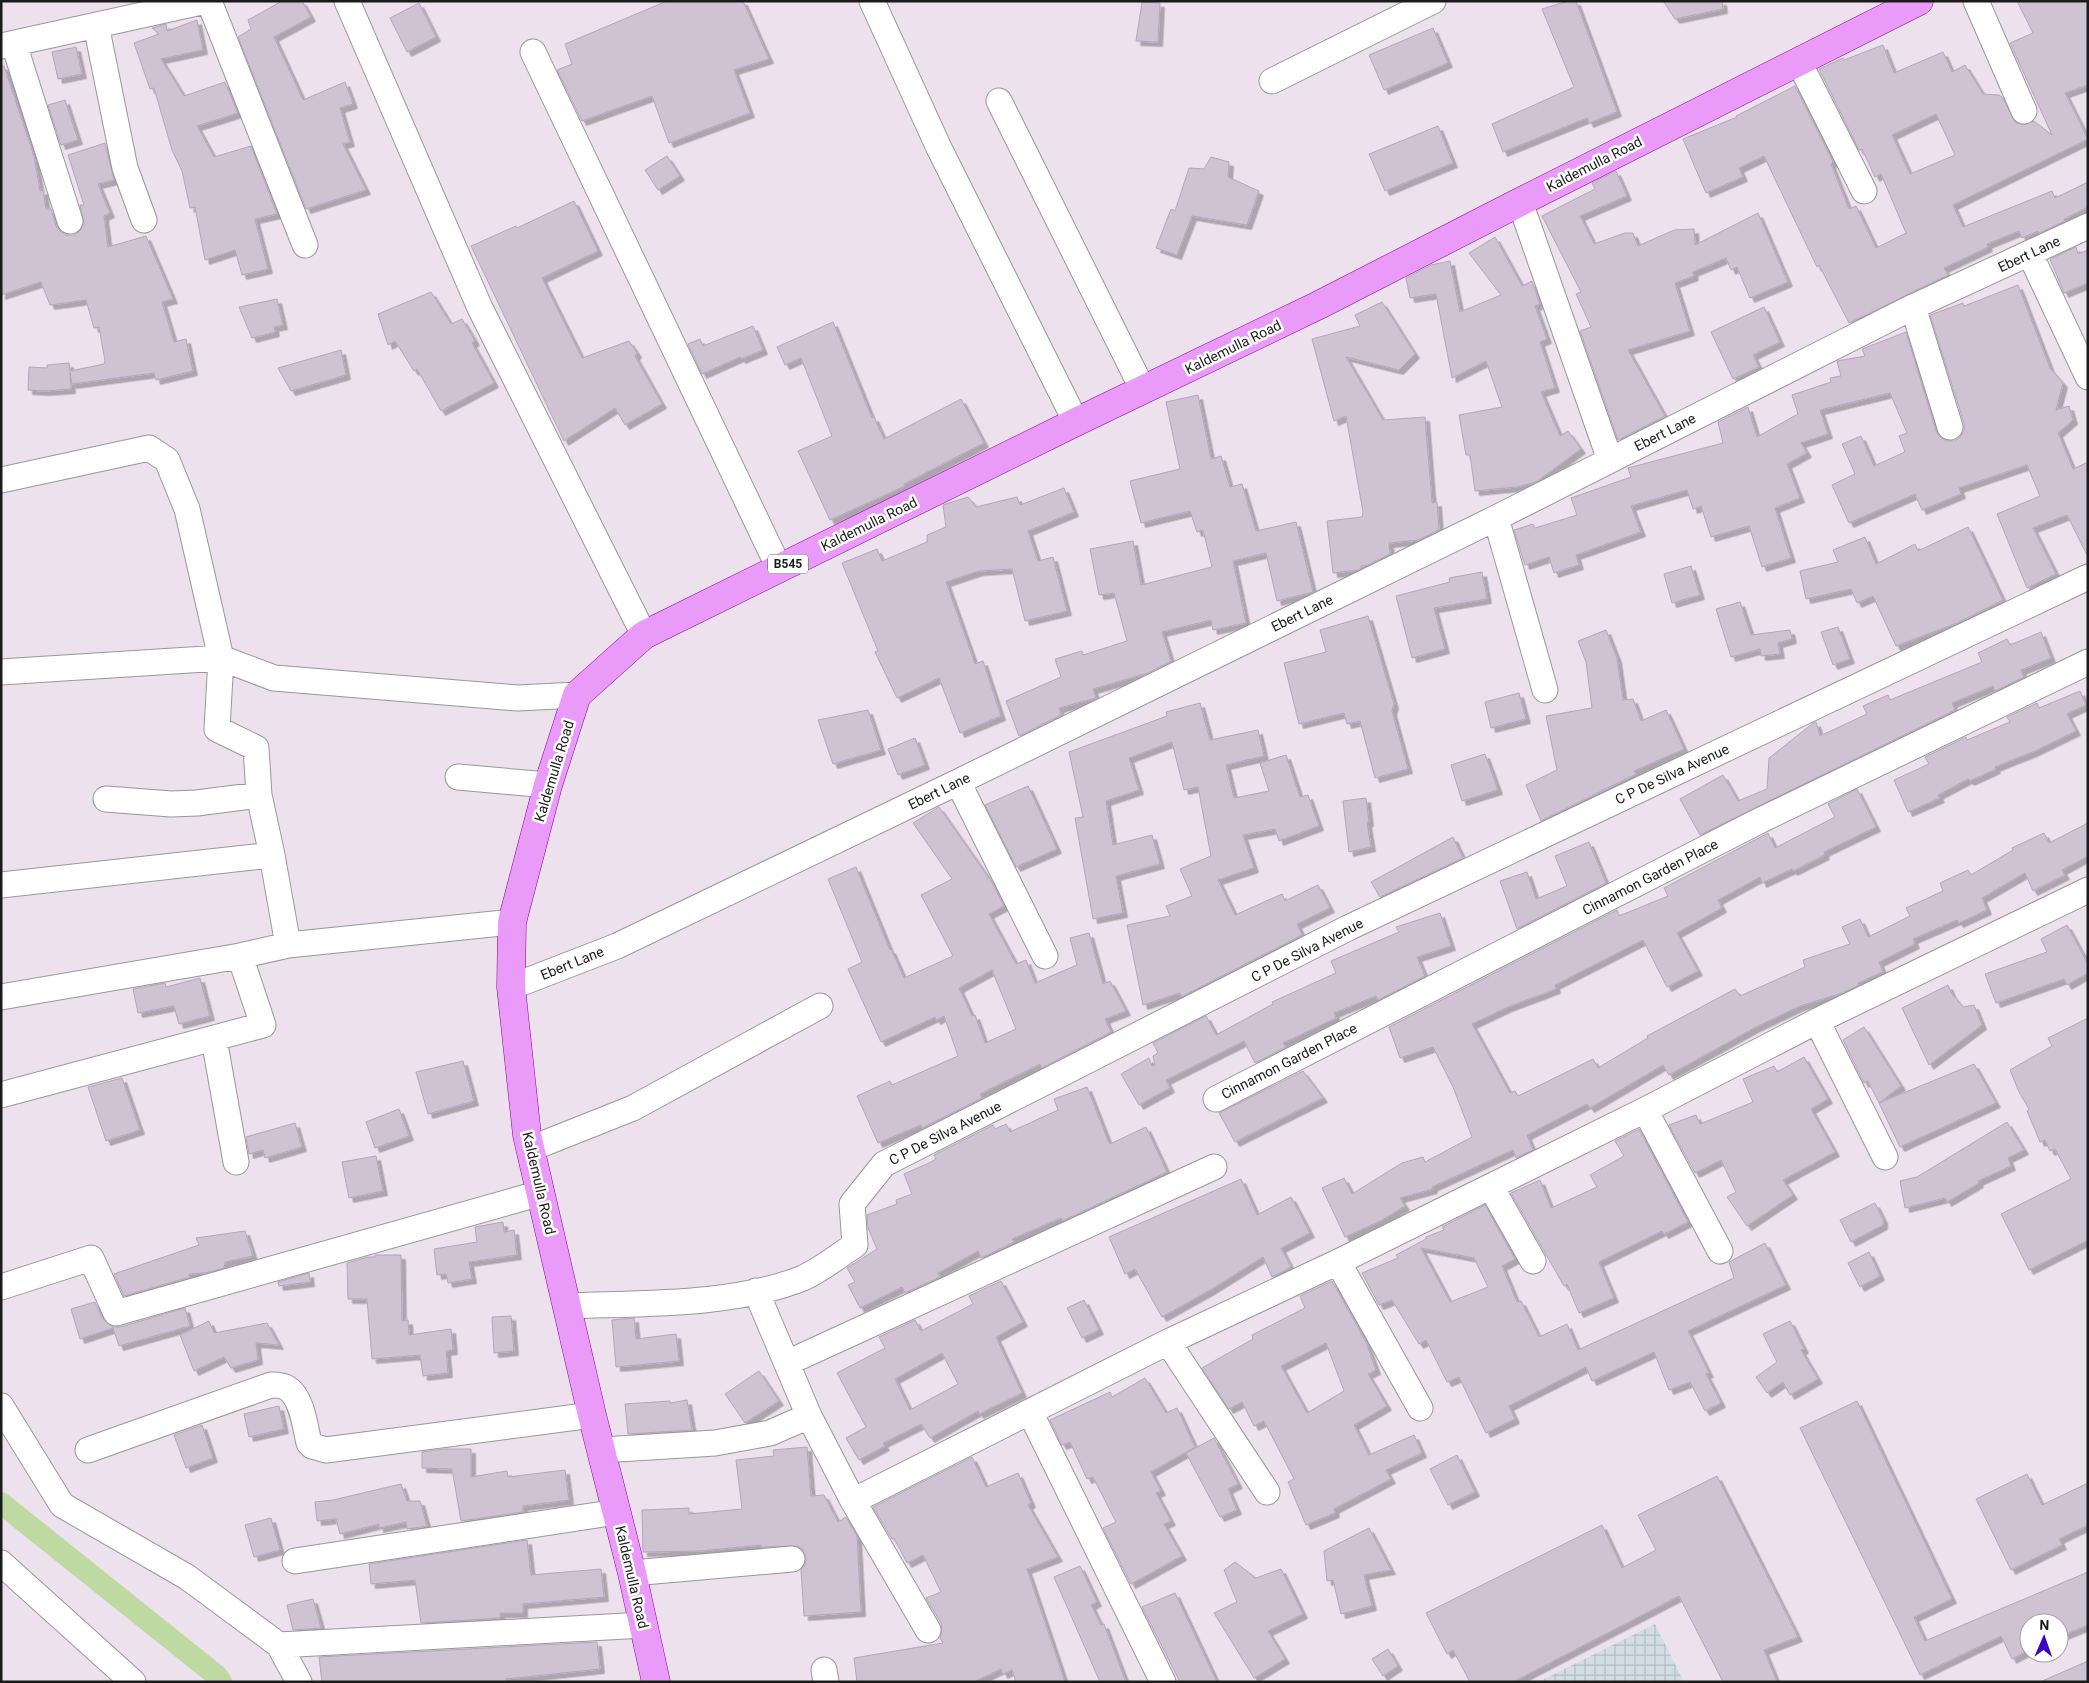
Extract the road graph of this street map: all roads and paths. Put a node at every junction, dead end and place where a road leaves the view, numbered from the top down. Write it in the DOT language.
graph roads {
  1 [pos="207,1"];
  2 [pos="347,1"];
  3 [pos="872,1"];
  4 [pos="1433,1"];
  5 [pos="1919,1"];
  6 [pos="1976,1"];
  7 [pos="96,25"];
  8 [pos="8,45"];
  9 [pos="533,52"];
  10 [pos="1800,62"];
  11 [pos="1272,82"];
  12 [pos="999,101"];
  13 [pos="2024,111"];
  14 [pos="1864,191"];
  15 [pos="1520,202"];
  16 [pos="144,220"];
  17 [pos="70,221"];
  18 [pos="2088,226"];
  19 [pos="305,246"];
  20 [pos="2030,254"];
  21 [pos="1913,307"];
  22 [pos="2088,377"];
  23 [pos="1143,390"];
  24 [pos="1076,422"];
  25 [pos="1950,427"];
  26 [pos="1610,460"];
  27 [pos="1,480"];
  28 [pos="1496,518"];
  29 [pos="780,568"];
  30 [pos="2088,577"];
  31 [pos="644,634"];
  32 [pos="221,658"];
  33 [pos="2088,662"];
  34 [pos="1,672"];
  35 [pos="1544,690"];
  36 [pos="577,695"];
  37 [pos="458,776"];
  38 [pos="958,782"];
  39 [pos="548,785"];
  40 [pos="259,795"];
  41 [pos="106,799"];
  42 [pos="272,855"];
  43 [pos="1,886"];
  44 [pos="2088,890"];
  45 [pos="512,922"];
  46 [pos="288,945"];
  47 [pos="240,956"];
  48 [pos="1045,956"];
  49 [pos="512,988"];
  50 [pos="1,997"];
  51 [pos="820,1006"];
  52 [pos="1817,1021"];
  53 [pos="214,1040"];
  54 [pos="1,1095"];
  55 [pos="1216,1099"];
  56 [pos="1645,1110"];
  57 [pos="530,1148"];
  58 [pos="1885,1157"];
  59 [pos="236,1162"];
  60 [pos="1214,1167"];
  61 [pos="1491,1187"];
  62 [pos="541,1193"];
  63 [pos="1720,1251"];
  64 [pos="1338,1262"];
  65 [pos="1533,1262"];
  66 [pos="1,1287"];
  67 [pos="756,1292"];
  68 [pos="568,1306"];
  69 [pos="1168,1342"];
  70 [pos="787,1363"];
  71 [pos="1,1406"];
  72 [pos="1420,1408"];
  73 [pos="1030,1412"];
  74 [pos="592,1416"];
  75 [pos="810,1416"];
  76 [pos="88,1450"];
  77 [pos="602,1450"];
  78 [pos="1267,1492"];
  79 [pos="853,1501"];
  80 [pos="617,1512"];
  81 [pos="792,1558"];
  82 [pos="296,1561"];
  83 [pos="1,1563"];
  84 [pos="632,1573"];
  85 [pos="644,1625"];
  86 [pos="928,1630"];
  87 [pos="279,1645"];
  88 [pos="133,1682"];
  89 [pos="299,1682"];
  90 [pos="656,1682"];
  91 [pos="1163,1682"];
  1 -- 7 [label="street"];
  1 -- 19 [label="street"];
  2 -- 31 [label="street"];
  3 -- 24 [label="street"];
  4 -- 11 [label="street"];
  5 -- 10 [label="main road, Kaldemulla Road / B545"];
  6 -- 13 [label="street"];
  7 -- 8 [label="street"];
  7 -- 16 [label="street"];
  8 -- 17 [label="street"];
  9 -- 29 [label="street"];
  10 -- 14 [label="street"];
  10 -- 15 [label="main road, Kaldemulla Road / B545"];
  12 -- 23 [label="street"];
  15 -- 23 [label="main road, Kaldemulla Road / B545"];
  15 -- 26 [label="street"];
  18 -- 20 [label="street, Ebert Lane"];
  20 -- 21 [label="street, Ebert Lane"];
  20 -- 22 [label="street"];
  21 -- 25 [label="street"];
  21 -- 26 [label="street, Ebert Lane"];
  23 -- 24 [label="main road, Kaldemulla Road / B545"];
  24 -- 29 [label="main road, Kaldemulla Road / B545"];
  26 -- 28 [label="street, Ebert Lane"];
  27 -- 32 [label="street"];
  28 -- 35 [label="street"];
  28 -- 38 [label="street, Ebert Lane"];
  29 -- 31 [label="main road, Kaldemulla Road / B545"];
  30 -- 67 [label="street, C P De Silva Avenue"];
  31 -- 36 [label="main road, Kaldemulla Road / B545"];
  32 -- 34 [label="street"];
  32 -- 36 [label="street"];
  32 -- 40 [label="street"];
  33 -- 55 [label="street, Cinnamon Garden Place"];
  36 -- 39 [label="main road, Kaldemulla Road / B545"];
  37 -- 39 [label="street"];
  38 -- 48 [label="street"];
  38 -- 49 [label="street, Ebert Lane"];
  39 -- 45 [label="main road, Kaldemulla Road / B545"];
  40 -- 41 [label="street"];
  40 -- 42 [label="street"];
  42 -- 43 [label="street"];
  42 -- 46 [label="street"];
  44 -- 52 [label="street"];
  45 -- 46 [label="street"];
  45 -- 49 [label="main road, Kaldemulla Road / B545"];
  46 -- 47 [label="street"];
  47 -- 50 [label="street"];
  47 -- 53 [label="street"];
  49 -- 57 [label="main road, Kaldemulla Road / B545"];
  51 -- 57 [label="street"];
  52 -- 56 [label="street"];
  52 -- 58 [label="street"];
  53 -- 54 [label="street"];
  53 -- 59 [label="street"];
  56 -- 61 [label="street"];
  56 -- 63 [label="street"];
  57 -- 62 [label="main road, Kaldemulla Road / B545"];
  60 -- 70 [label="street"];
  61 -- 64 [label="street"];
  61 -- 65 [label="street"];
  62 -- 66 [label="street"];
  62 -- 68 [label="main road, Kaldemulla Road / B545"];
  64 -- 69 [label="street"];
  64 -- 72 [label="street"];
  67 -- 68 [label="street, C P De Silva Avenue"];
  67 -- 70 [label="street"];
  68 -- 74 [label="main road, Kaldemulla Road / B545"];
  69 -- 73 [label="street"];
  69 -- 78 [label="street"];
  70 -- 75 [label="street"];
  71 -- 87 [label="street"];
  73 -- 79 [label="street"];
  73 -- 91 [label="street"];
  74 -- 76 [label="street"];
  74 -- 77 [label="main road, Kaldemulla Road / B545"];
  75 -- 77 [label="street"];
  75 -- 79 [label="street"];
  77 -- 80 [label="main road, Kaldemulla Road / B545"];
  79 -- 86 [label="street"];
  80 -- 82 [label="street"];
  80 -- 84 [label="main road, Kaldemulla Road / B545"];
  81 -- 84 [label="street"];
  83 -- 88 [label="street"];
  84 -- 85 [label="main road, Kaldemulla Road / B545"];
  85 -- 87 [label="street"];
  85 -- 90 [label="main road, Kaldemulla Road / B545"];
  87 -- 89 [label="street"];
}
